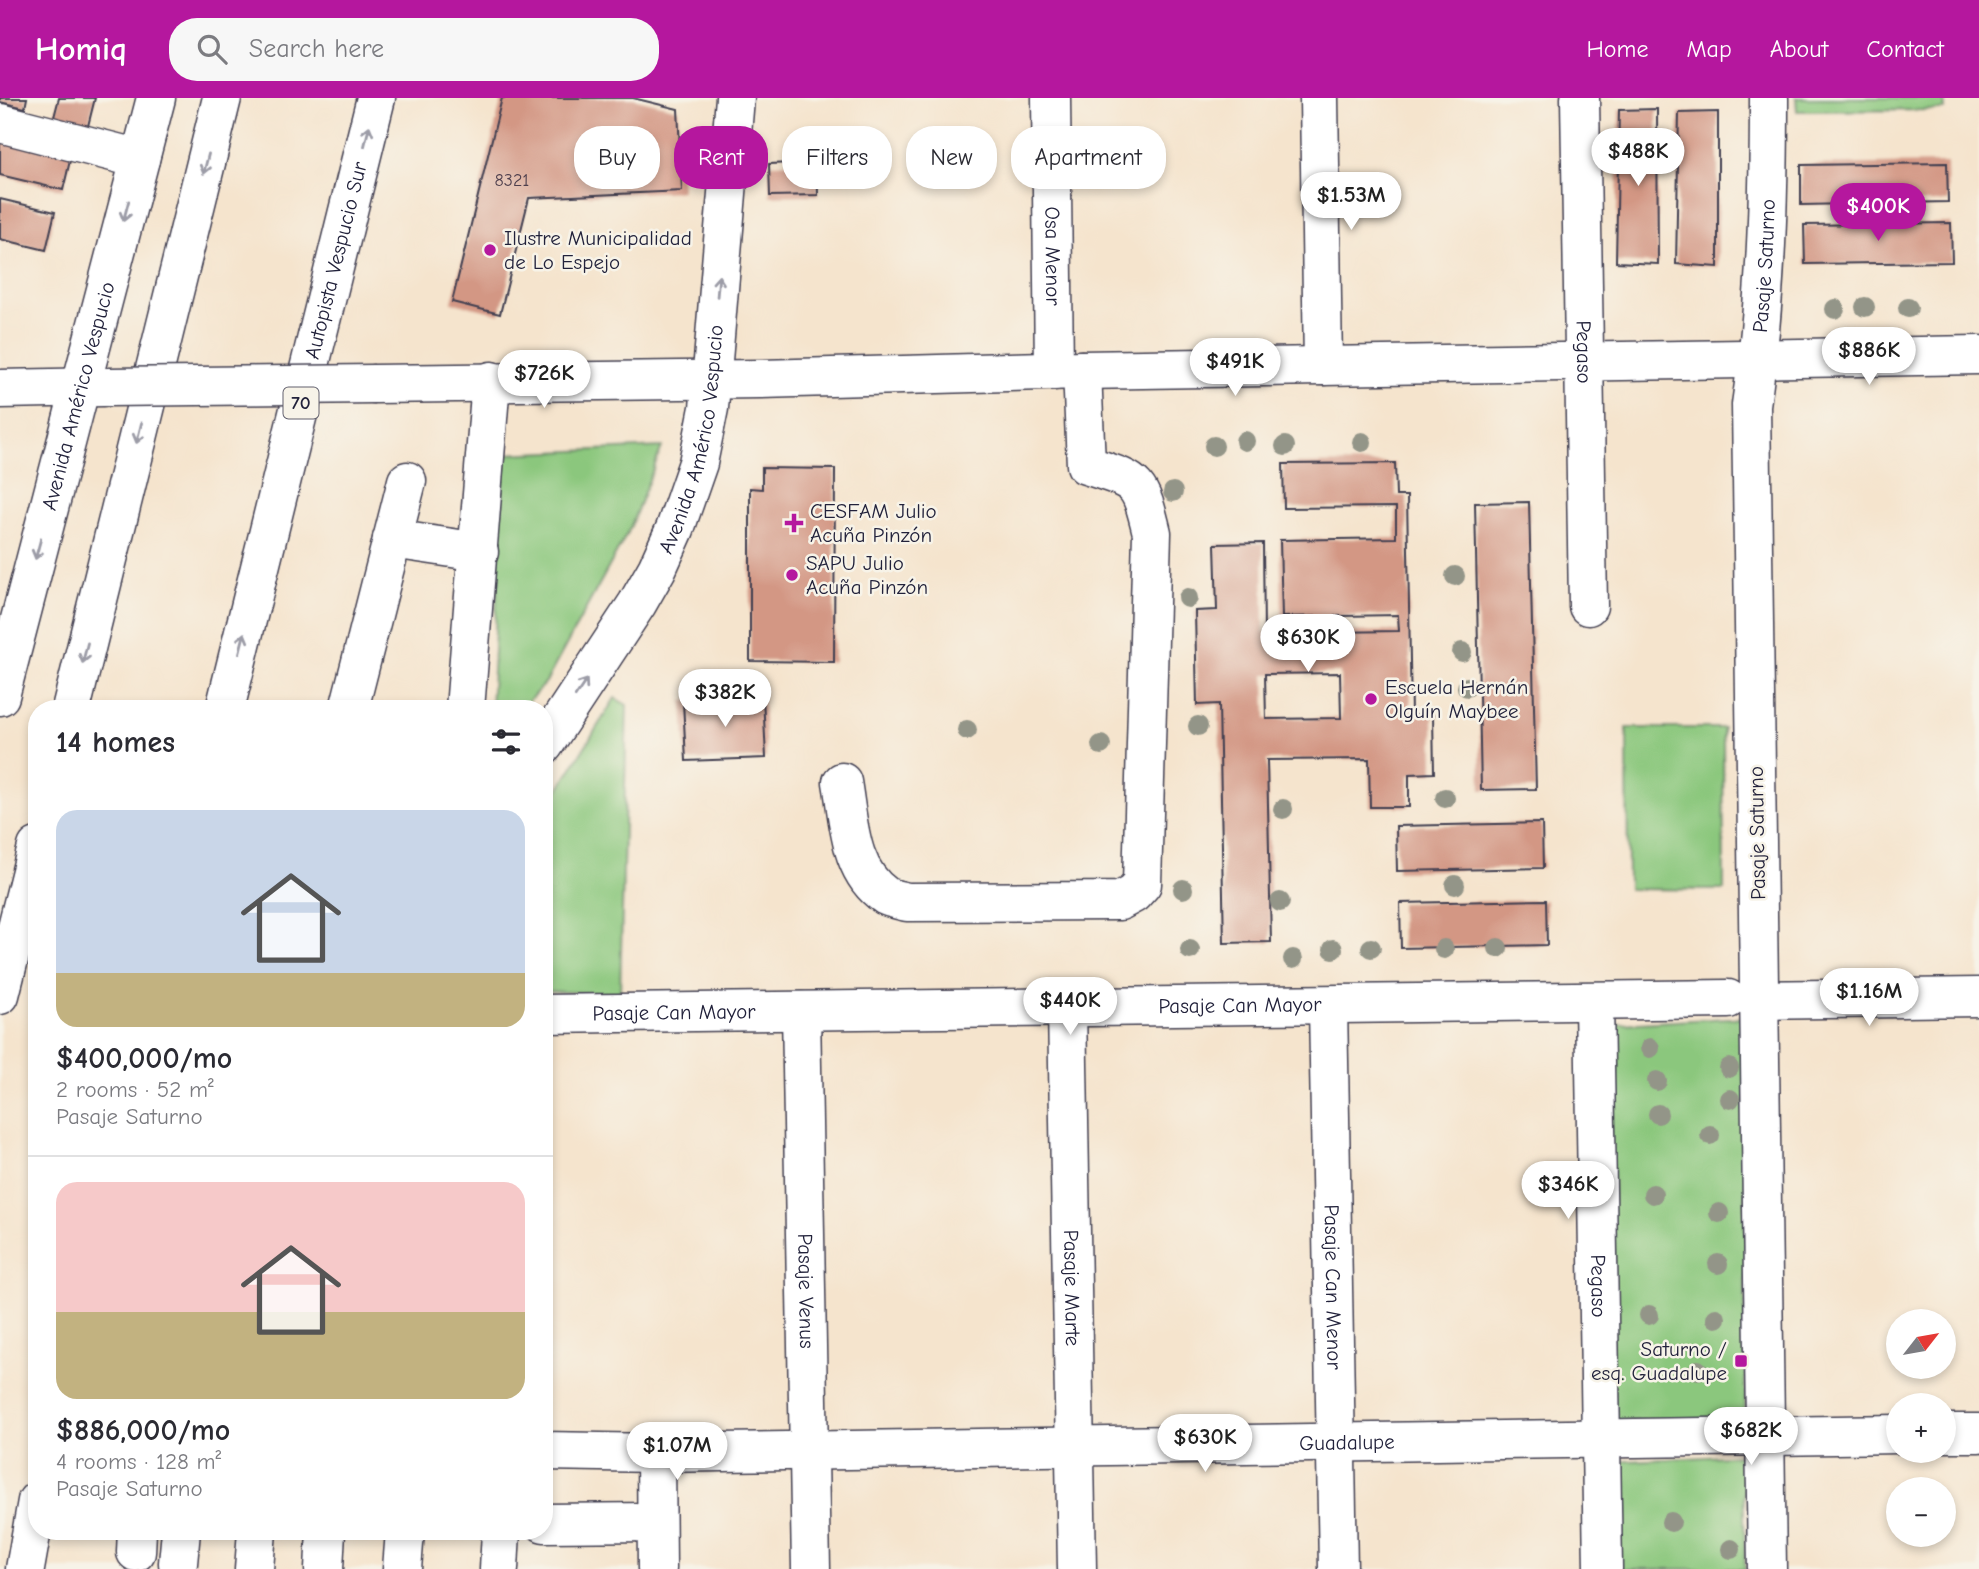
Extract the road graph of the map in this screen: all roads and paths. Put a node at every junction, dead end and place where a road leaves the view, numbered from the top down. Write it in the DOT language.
graph roads {
  1 [pos="156,98"];
  2 [pos="222,98"];
  3 [pos="376,98"];
  4 [pos="735,98"];
  5 [pos="1051,98"];
  6 [pos="1319,98"];
  7 [pos="1580,98"];
  8 [pos="1769,98"];
  9 [pos="0,123"];
  10 [pos="140,159"];
  11 [pos="1979,355"];
  12 [pos="1758,360"];
  13 [pos="1584,362"];
  14 [pos="1323,366"];
  15 [pos="1068,371"];
  16 [pos="712,379"];
  17 [pos="491,381"];
  18 [pos="94,388"];
  19 [pos="0,389"];
  20 [pos="407,481"];
  21 [pos="392,539"];
  22 [pos="479,552"];
  23 [pos="1588,606"];
  24 [pos="0,696"];
  25 [pos="73,700"];
  26 [pos="227,700"];
  27 [pos="351,700"];
  28 [pos="467,700"];
  29 [pos="553,731"];
  30 [pos="842,782"];
  31 [pos="28,883"];
  32 [pos="0,995"];
  33 [pos="1979,997"];
  34 [pos="1744,999"];
  35 [pos="1594,1002"];
  36 [pos="1328,1005"];
  37 [pos="1067,1008"];
  38 [pos="801,1011"];
  39 [pos="553,1014"];
  40 [pos="1956,1433"];
  41 [pos="1979,1433"];
  42 [pos="1886,1434"];
  43 [pos="1765,1437"];
  44 [pos="1601,1440"];
  45 [pos="1336,1443"];
  46 [pos="1074,1446"];
  47 [pos="809,1450"];
  48 [pos="553,1451"];
  49 [pos="656,1453"];
  50 [pos="655,1522"];
  51 [pos="553,1523"];
  52 [pos="30,1540"];
  53 [pos="256,1540"];
  54 [pos="326,1540"];
  55 [pos="404,1540"];
  56 [pos="501,1540"];
  57 [pos="25,1569"];
  58 [pos="254,1569"];
  59 [pos="324,1569"];
  60 [pos="402,1569"];
  61 [pos="499,1569"];
  62 [pos="657,1569"];
  63 [pos="811,1569"];
  64 [pos="1077,1569"];
  65 [pos="1338,1569"];
  66 [pos="1603,1569"];
  67 [pos="1767,1569"];
  1 -- 10 [label="main road, Avenida Américo Vespucio"];
  2 -- 25 [label="main road, one-way"];
  26 -- 3 [label="main road, Autopista Vespucio Sur / 70, one-way"];
  16 -- 4 [label="main road, Avenida Américo Vespucio, one-way"];
  5 -- 15 [label="main road, Osa Menor"];
  6 -- 14 [label="main road"];
  7 -- 13 [label="main road, Pegaso"];
  8 -- 12 [label="main road, Pasaje Saturno"];
  9 -- 10 [label="main road"];
  10 -- 18 [label="main road, Avenida Américo Vespucio, one-way"];
  11 -- 12 [label="main road"];
  12 -- 13 [label="main road"];
  12 -- 34 [label="main road, Pasaje Saturno"];
  13 -- 14 [label="main road"];
  13 -- 23 [label="main road, Pegaso"];
  14 -- 15 [label="main road"];
  15 -- 16 [label="main road"];
  15 -- 30 [label="main road, Osa Menor"];
  16 -- 17 [label="main road"];
  29 -- 16 [label="main road, Avenida Américo Vespucio, one-way"];
  17 -- 18 [label="main road, bridge"];
  17 -- 22 [label="main road"];
  18 -- 19 [label="main road"];
  18 -- 24 [label="main road, Avenida Américo Vespucio, one-way"];
  20 -- 21 [label="main road"];
  21 -- 22 [label="main road"];
  21 -- 27 [label="main road"];
  22 -- 28 [label="main road"];
  31 -- 32 [label="main road"];
  33 -- 34 [label="main road, Pasaje Can Mayor"];
  34 -- 35 [label="main road, Pasaje Can Mayor"];
  34 -- 43 [label="main road, Pasaje Saturno"];
  35 -- 36 [label="main road, Pasaje Can Mayor"];
  35 -- 44 [label="main road, Pegaso"];
  36 -- 37 [label="main road, Pasaje Can Mayor"];
  36 -- 45 [label="main road, Pasaje Can Menor"];
  37 -- 38 [label="main road, Pasaje Can Mayor"];
  37 -- 46 [label="main road, Pasaje Marte"];
  38 -- 39 [label="main road, Pasaje Can Mayor"];
  38 -- 47 [label="main road, Pasaje Venus"];
  40 -- 41 [label="main road"];
  42 -- 43 [label="main road, Guadalupe"];
  43 -- 44 [label="main road, Guadalupe"];
  43 -- 67 [label="main road, Pasaje Saturno"];
  44 -- 45 [label="main road, Guadalupe"];
  44 -- 66 [label="main road, Pegaso"];
  45 -- 46 [label="main road, Guadalupe"];
  45 -- 65 [label="main road, Pasaje Can Menor"];
  46 -- 47 [label="main road, Guadalupe"];
  46 -- 64 [label="main road, Pasaje Marte"];
  47 -- 49 [label="main road, Guadalupe"];
  47 -- 63 [label="main road, Pasaje Venus"];
  48 -- 49 [label="main road, Guadalupe"];
  49 -- 50 [label="main road"];
  50 -- 51 [label="main road"];
  50 -- 62 [label="main road"];
  52 -- 57 [label="main road"];
  53 -- 58 [label="main road"];
  54 -- 59 [label="main road"];
  55 -- 60 [label="main road"];
  56 -- 61 [label="main road"];
}
